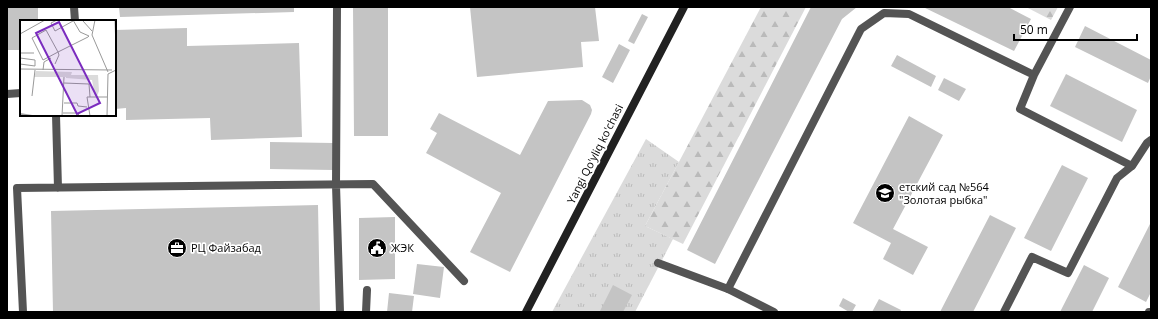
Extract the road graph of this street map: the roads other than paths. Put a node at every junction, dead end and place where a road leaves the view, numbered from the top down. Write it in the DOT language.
graph roads {
  1 [pos="74,7"];
  2 [pos="337,7"];
  3 [pos="684,7"];
  4 [pos="1070,7"];
  5 [pos="75,20"];
  6 [pos="1034,75"];
  7 [pos="20,93"];
  8 [pos="7,94"];
  9 [pos="56,116"];
  10 [pos="1151,140"];
  11 [pos="1132,166"];
  12 [pos="336,185"];
  13 [pos="58,188"];
  14 [pos="658,263"];
  15 [pos="464,281"];
  16 [pos="728,289"];
  17 [pos="367,290"];
  18 [pos="23,312"];
  19 [pos="340,312"];
  20 [pos="366,312"];
  21 [pos="526,312"];
  22 [pos="774,312"];
  23 [pos="1004,312"];
  1 -- 5 [label="street"];
  2 -- 12 [label="street"];
  3 -- 21 [label="street, Yangi Qo'yliq ko'chasi"];
  4 -- 6 [label="street"];
  6 -- 11 [label="street"];
  6 -- 16 [label="street"];
  7 -- 8 [label="street"];
  9 -- 13 [label="street"];
  10 -- 11 [label="street"];
  11 -- 23 [label="street"];
  12 -- 13 [label="street"];
  12 -- 15 [label="street"];
  12 -- 19 [label="street"];
  13 -- 18 [label="street"];
  14 -- 16 [label="street"];
  16 -- 22 [label="street"];
  17 -- 20 [label="street"];
}
